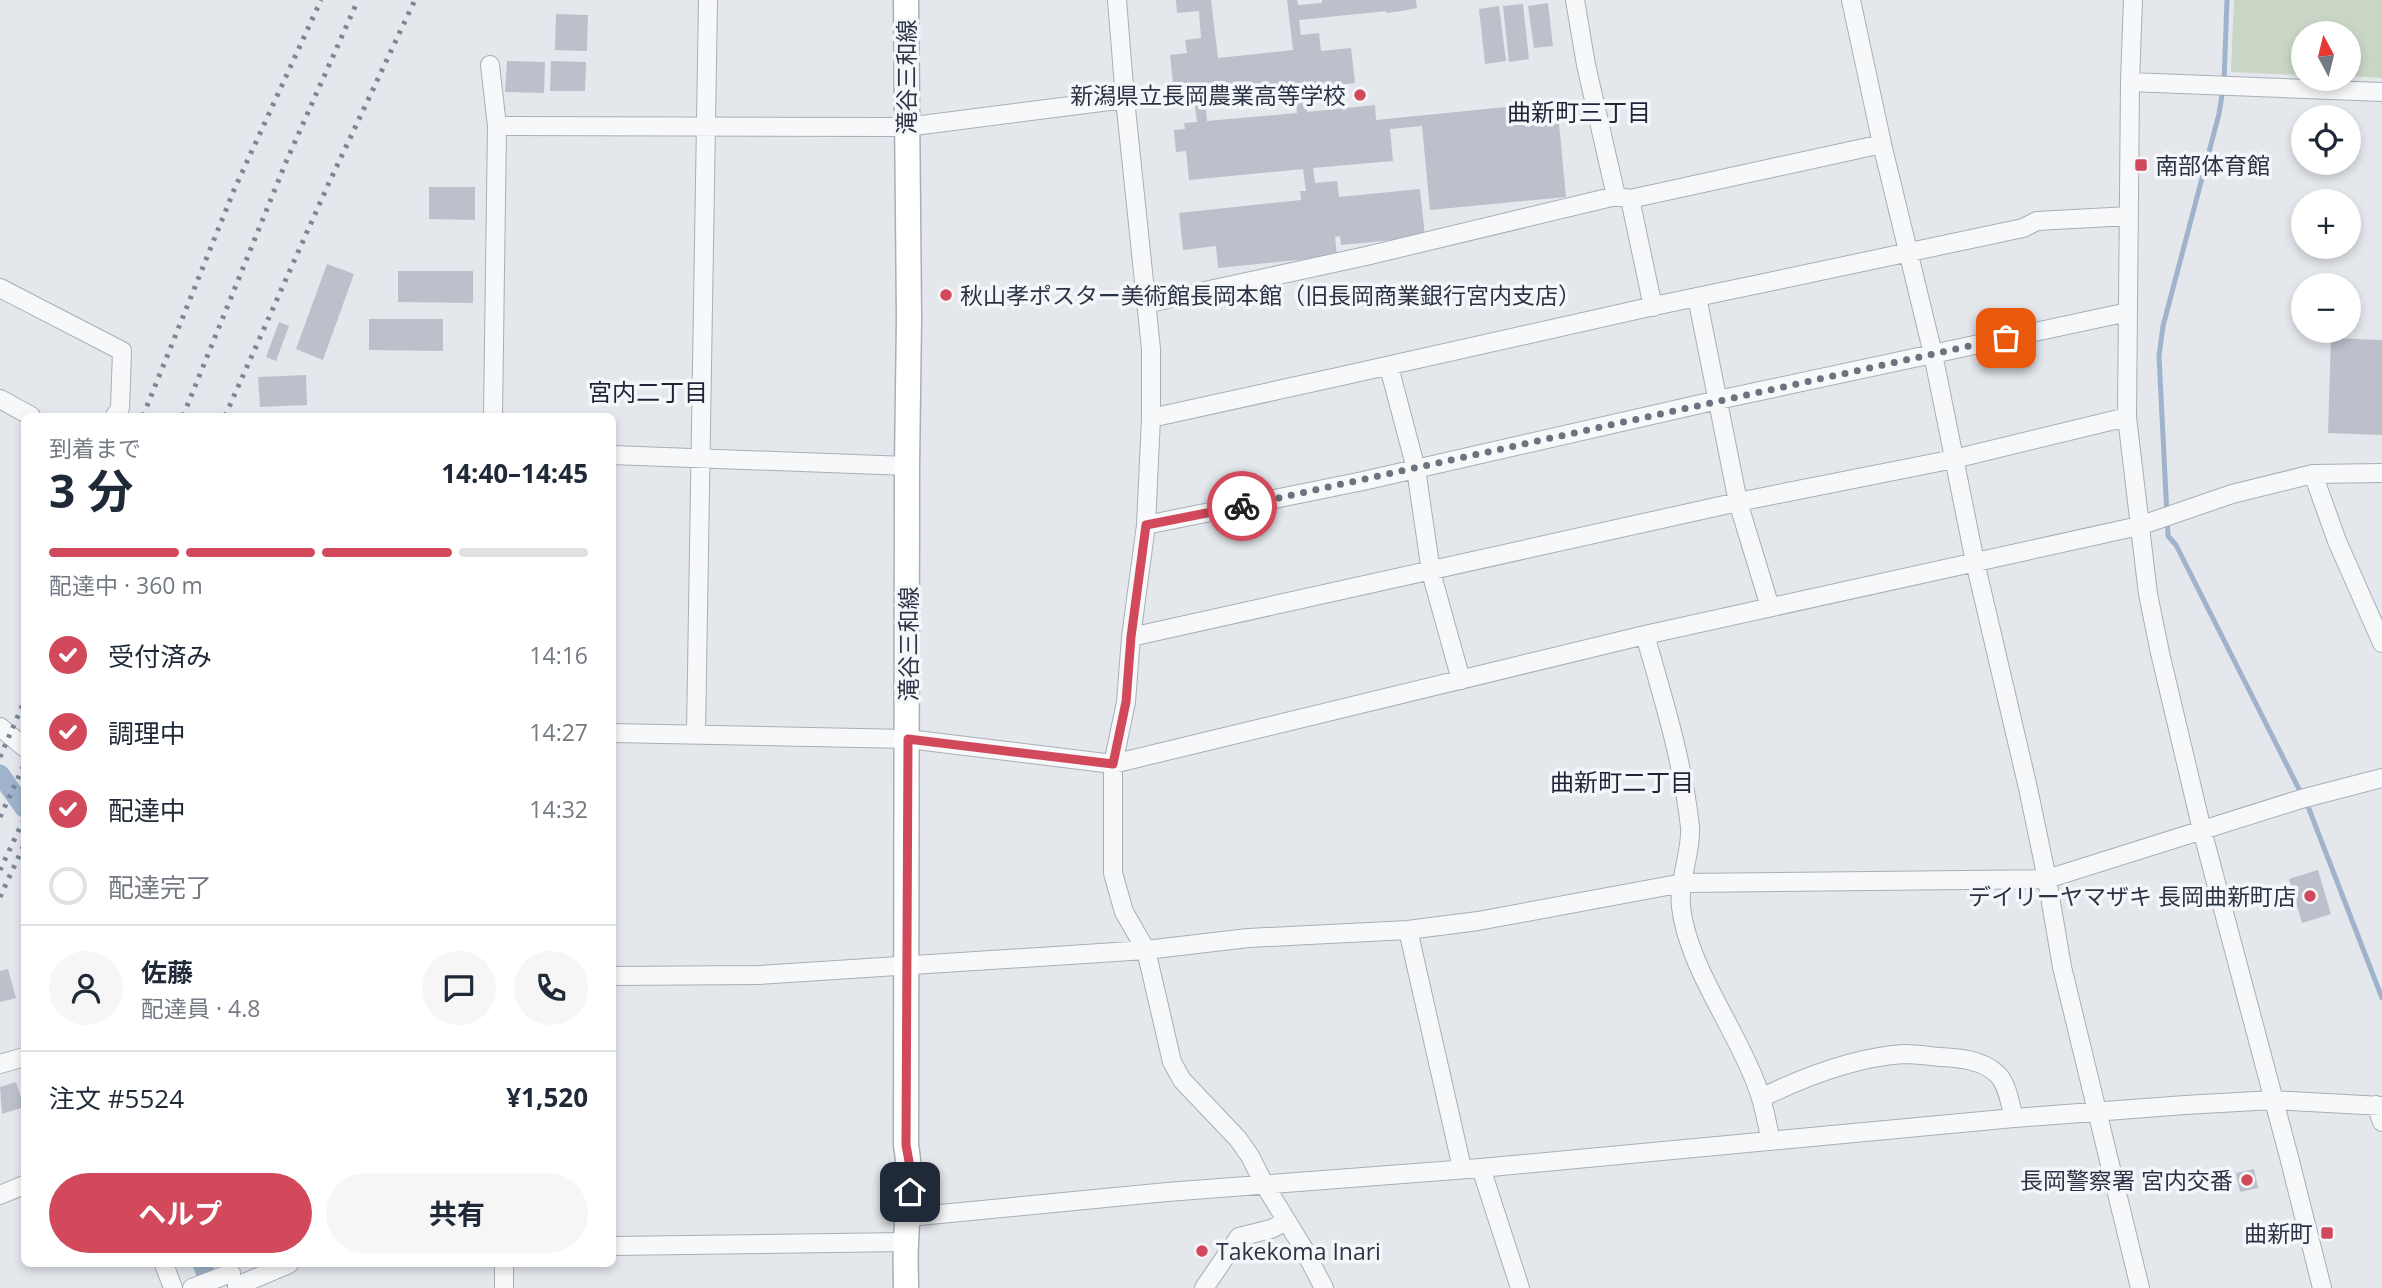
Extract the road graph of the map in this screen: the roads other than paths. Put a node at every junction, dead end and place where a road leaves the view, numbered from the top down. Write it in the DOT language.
graph roads {
  1 [pos="708,0"];
  2 [pos="906,0"];
  3 [pos="1117,0"];
  4 [pos="1575,0"];
  5 [pos="1851,0"];
  6 [pos="2133,0"];
  7 [pos="490,65"];
  8 [pos="2130,82"];
  9 [pos="2382,92"];
  10 [pos="1125,99"];
  11 [pos="497,126"];
  12 [pos="704,127"];
  13 [pos="906,127"];
  14 [pos="1882,144"];
  15 [pos="1623,197"];
  16 [pos="2129,216"];
  17 [pos="1908,254"];
  18 [pos="0,288"];
  19 [pos="1697,298"];
  20 [pos="1145,304"];
  21 [pos="1653,306"];
  22 [pos="2128,312"];
  23 [pos="1933,354"];
  24 [pos="1389,368"];
  25 [pos="0,399"];
  26 [pos="1718,400"];
  27 [pos="26,413"];
  28 [pos="118,413"];
  29 [pos="493,413"];
  30 [pos="2127,417"];
  31 [pos="1151,418"];
  32 [pos="616,455"];
  33 [pos="699,458"];
  34 [pos="1954,459"];
  35 [pos="907,466"];
  36 [pos="1416,469"];
  37 [pos="2382,473"];
  38 [pos="2313,474"];
  39 [pos="1738,502"];
  40 [pos="1146,525"];
  41 [pos="2139,526"];
  42 [pos="1975,562"];
  43 [pos="1431,572"];
  44 [pos="1770,607"];
  45 [pos="1645,635"];
  46 [pos="1131,637"];
  47 [pos="2382,643"];
  48 [pos="1461,680"];
  49 [pos="0,727"];
  50 [pos="616,733"];
  51 [pos="695,733"];
  52 [pos="908,739"];
  53 [pos="21,744"];
  54 [pos="1113,764"];
  55 [pos="2382,778"];
  56 [pos="2202,830"];
  57 [pos="2048,879"];
  58 [pos="1683,883"];
  59 [pos="1408,930"];
  60 [pos="1146,950"];
  61 [pos="908,965"];
  62 [pos="616,976"];
  63 [pos="21,1058"];
  64 [pos="0,1064"];
  65 [pos="1761,1098"];
  66 [pos="2273,1100"];
  67 [pos="2380,1111"];
  68 [pos="2096,1112"];
  69 [pos="2014,1118"];
  70 [pos="1771,1141"];
  71 [pos="1462,1168"];
  72 [pos="1480,1168"];
  73 [pos="1264,1184"];
  74 [pos="21,1186"];
  75 [pos="0,1195"];
  76 [pos="909,1217"];
  77 [pos="1287,1221"];
  78 [pos="906,1242"];
  79 [pos="616,1246"];
  80 [pos="165,1267"];
  81 [pos="273,1267"];
  82 [pos="505,1267"];
  83 [pos="231,1275"];
  84 [pos="173,1288"];
  85 [pos="192,1288"];
  86 [pos="504,1288"];
  87 [pos="906,1288"];
  88 [pos="1204,1288"];
  89 [pos="1324,1288"];
  90 [pos="1520,1288"];
  91 [pos="2140,1288"];
  92 [pos="2322,1288"];
  1 -- 12 [label="street"];
  2 -- 13 [label="main road, 滝谷三和線"];
  3 -- 10 [label="street"];
  4 -- 15 [label="street"];
  5 -- 14 [label="street"];
  6 -- 8 [label="street"];
  7 -- 11 [label="street"];
  8 -- 9 [label="street"];
  8 -- 16 [label="street"];
  10 -- 13 [label="street"];
  10 -- 20 [label="street"];
  11 -- 12 [label="street"];
  11 -- 29 [label="street"];
  12 -- 13 [label="street"];
  12 -- 33 [label="street"];
  13 -- 35 [label="main road, 滝谷三和線"];
  14 -- 15 [label="street"];
  14 -- 17 [label="street"];
  15 -- 20 [label="street"];
  15 -- 21 [label="street"];
  16 -- 17 [label="street"];
  16 -- 22 [label="street"];
  17 -- 19 [label="street"];
  17 -- 23 [label="street"];
  18 -- 28 [label="street"];
  19 -- 21 [label="street"];
  19 -- 26 [label="street"];
  20 -- 31 [label="street"];
  21 -- 24 [label="street"];
  22 -- 23 [label="street"];
  22 -- 30 [label="street"];
  23 -- 26 [label="street"];
  23 -- 34 [label="street"];
  24 -- 31 [label="street"];
  24 -- 36 [label="street"];
  25 -- 27 [label="street"];
  26 -- 36 [label="street"];
  26 -- 39 [label="street"];
  30 -- 34 [label="street"];
  30 -- 41 [label="street"];
  31 -- 40 [label="street"];
  32 -- 33 [label="street"];
  33 -- 35 [label="street"];
  33 -- 51 [label="street"];
  34 -- 39 [label="street"];
  34 -- 42 [label="street"];
  35 -- 52 [label="main road, 滝谷三和線"];
  36 -- 40 [label="street"];
  36 -- 43 [label="street"];
  37 -- 38 [label="street"];
  38 -- 41 [label="street"];
  38 -- 47 [label="street"];
  39 -- 43 [label="street"];
  39 -- 44 [label="street"];
  40 -- 46 [label="street"];
  41 -- 42 [label="street"];
  41 -- 56 [label="street"];
  42 -- 44 [label="street"];
  42 -- 57 [label="street"];
  43 -- 46 [label="street"];
  43 -- 48 [label="street"];
  44 -- 45 [label="street"];
  45 -- 48 [label="street"];
  45 -- 58 [label="street"];
  46 -- 54 [label="street"];
  48 -- 54 [label="street"];
  49 -- 53 [label="street"];
  50 -- 51 [label="street"];
  51 -- 52 [label="street"];
  52 -- 54 [label="street"];
  52 -- 61 [label="main road, 滝谷三和線"];
  54 -- 60 [label="street"];
  55 -- 56 [label="street"];
  56 -- 57 [label="street"];
  56 -- 66 [label="street"];
  57 -- 58 [label="street"];
  57 -- 68 [label="street"];
  58 -- 59 [label="street"];
  58 -- 65 [label="street"];
  59 -- 60 [label="street"];
  59 -- 71 [label="street"];
  60 -- 61 [label="street"];
  60 -- 73 [label="street"];
  61 -- 62 [label="street"];
  61 -- 76 [label="main road, 滝谷三和線"];
  63 -- 64 [label="street"];
  65 -- 69 [label="street"];
  65 -- 70 [label="street"];
  66 -- 67 [label="street"];
  66 -- 68 [label="street"];
  66 -- 92 [label="street"];
  68 -- 69 [label="street"];
  68 -- 91 [label="street"];
  69 -- 70 [label="street"];
  70 -- 72 [label="street"];
  71 -- 72 [label="street"];
  71 -- 73 [label="street"];
  72 -- 90 [label="street"];
  73 -- 76 [label="street"];
  73 -- 77 [label="street"];
  74 -- 75 [label="street"];
  76 -- 78 [label="main road, 滝谷三和線"];
  77 -- 88 [label="street"];
  77 -- 89 [label="street"];
  78 -- 79 [label="street"];
  78 -- 87 [label="main road, 滝谷三和線"];
  80 -- 84 [label="street"];
  81 -- 83 [label="street"];
  82 -- 86 [label="street"];
  83 -- 85 [label="street"];
}
